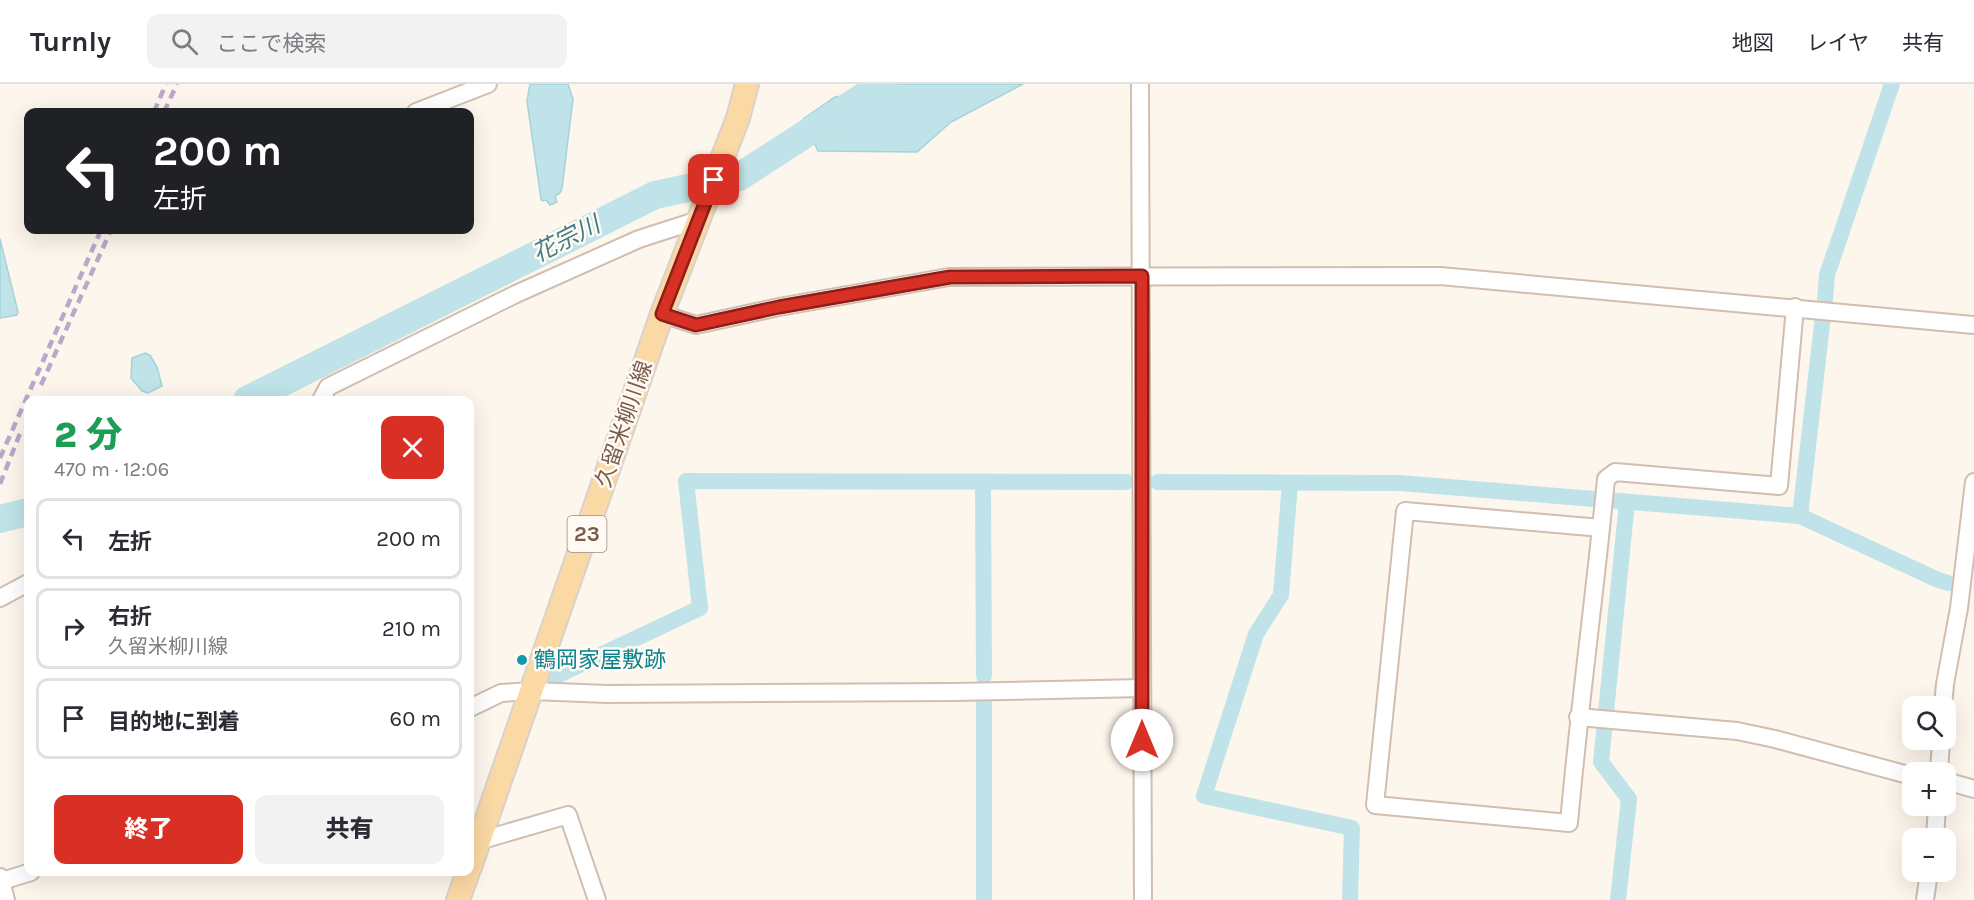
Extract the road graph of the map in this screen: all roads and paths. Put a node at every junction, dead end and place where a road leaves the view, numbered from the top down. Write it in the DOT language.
graph roads {
  1 [pos="488,84"];
  2 [pos="747,84"];
  3 [pos="1140,84"];
  4 [pos="426,108"];
  5 [pos="702,211"];
  6 [pos="1142,276"];
  7 [pos="1795,307"];
  8 [pos="662,314"];
  9 [pos="1974,325"];
  10 [pos="323,396"];
  11 [pos="1974,482"];
  12 [pos="1601,528"];
  13 [pos="24,585"];
  14 [pos="0,598"];
  15 [pos="1142,688"];
  16 [pos="532,691"];
  17 [pos="1944,696"];
  18 [pos="474,706"];
  19 [pos="1578,717"];
  20 [pos="1902,773"];
  21 [pos="1956,784"];
  22 [pos="1974,789"];
  23 [pos="479,841"];
  24 [pos="474,855"];
  25 [pos="24,874"];
  26 [pos="467,876"];
  27 [pos="1,879"];
  28 [pos="1928,882"];
  29 [pos="6,900"];
  30 [pos="458,900"];
  31 [pos="597,900"];
  32 [pos="1143,900"];
  33 [pos="1925,900"];
  1 -- 4 [label="street"];
  2 -- 5 [label="main road, 久留米柳川線 / 23"];
  3 -- 6 [label="street"];
  5 -- 8 [label="main road, 久留米柳川線 / 23"];
  5 -- 10 [label="street"];
  6 -- 7 [label="street"];
  6 -- 8 [label="street"];
  6 -- 15 [label="street"];
  7 -- 9 [label="street"];
  7 -- 12 [label="street"];
  8 -- 16 [label="main road, 久留米柳川線 / 23"];
  11 -- 17 [label="street"];
  12 -- 19 [label="street"];
  12 -- 19 [label="street"];
  13 -- 14 [label="street"];
  15 -- 16 [label="street"];
  15 -- 32 [label="street"];
  16 -- 18 [label="street"];
  16 -- 23 [label="main road, 久留米柳川線 / 23"];
  19 -- 20 [label="street"];
  21 -- 22 [label="street"];
  23 -- 24 [label="main road, 久留米柳川線 / 23"];
  23 -- 31 [label="street"];
  25 -- 27 [label="street"];
  26 -- 30 [label="main road, 久留米柳川線 / 23"];
  27 -- 29 [label="street"];
  28 -- 33 [label="street"];
}
